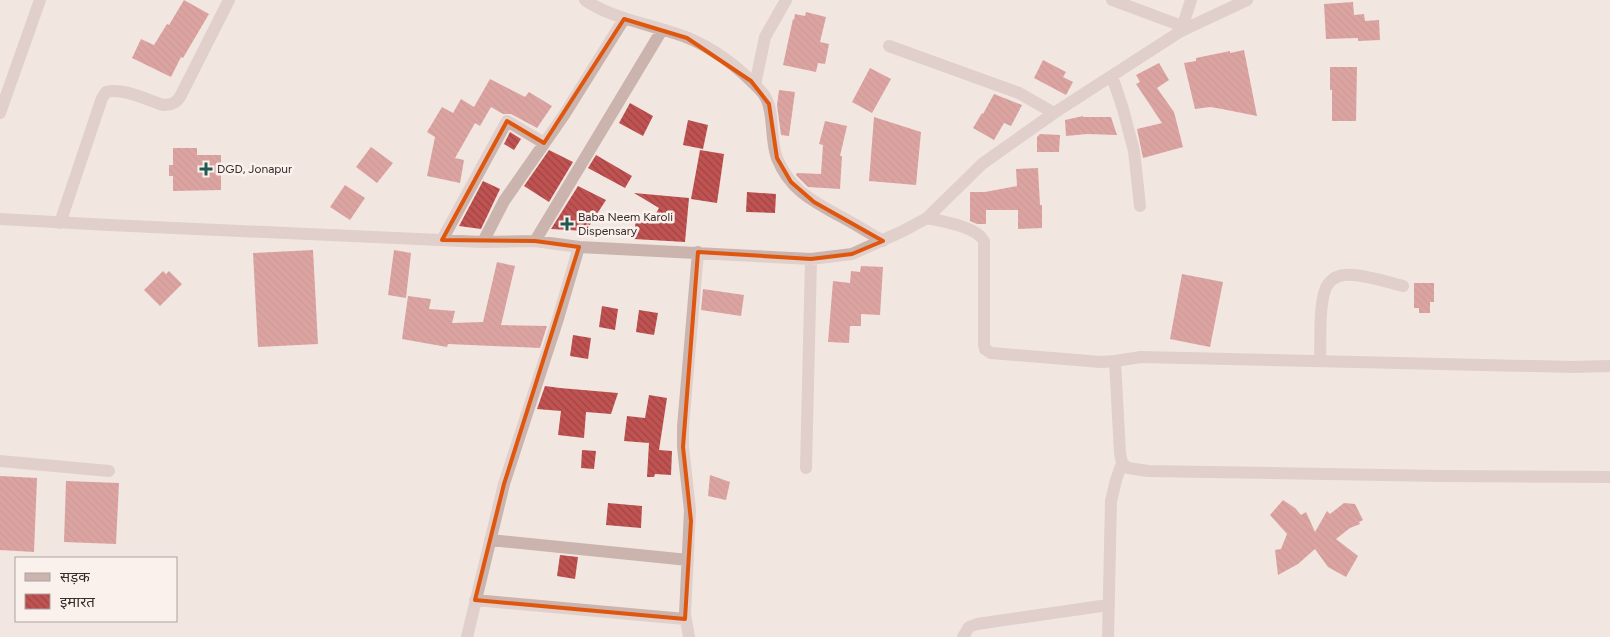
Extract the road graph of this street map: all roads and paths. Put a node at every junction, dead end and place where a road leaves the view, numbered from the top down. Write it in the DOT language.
graph roads {
  1 [pos="40,0"];
  2 [pos="229,0"];
  3 [pos="585,0"];
  4 [pos="786,0"];
  5 [pos="1112,0"];
  6 [pos="1191,0"];
  7 [pos="1247,0"];
  8 [pos="624,19"];
  9 [pos="1181,28"];
  10 [pos="662,30"];
  11 [pos="889,46"];
  12 [pos="1112,76"];
  13 [pos="755,85"];
  14 [pos="0,113"];
  15 [pos="1054,113"];
  16 [pos="544,143"];
  17 [pos="1140,206"];
  18 [pos="927,218"];
  19 [pos="0,219"];
  20 [pos="60,223"];
  21 [pos="442,240"];
  22 [pos="535,240"];
  23 [pos="883,240"];
  24 [pos="483,242"];
  25 [pos="579,247"];
  26 [pos="698,252"];
  27 [pos="811,258"];
  28 [pos="1403,286"];
  29 [pos="1115,361"];
  30 [pos="1320,361"];
  31 [pos="1610,366"];
  32 [pos="0,461"];
  33 [pos="1122,463"];
  34 [pos="806,468"];
  35 [pos="109,472"];
  36 [pos="1610,478"];
  37 [pos="490,540"];
  38 [pos="688,560"];
  39 [pos="475,600"];
  40 [pos="1108,605"];
  41 [pos="685,619"];
  42 [pos="467,637"];
  43 [pos="689,637"];
  44 [pos="963,637"];
  45 [pos="1108,637"];
  1 -- 14 [label="street"];
  2 -- 20 [label="street"];
  3 -- 8 [label="street"];
  4 -- 13 [label="street"];
  5 -- 9 [label="street"];
  6 -- 9 [label="street"];
  7 -- 9 [label="street"];
  8 -- 10 [label="street"];
  8 -- 16 [label="street"];
  9 -- 12 [label="street"];
  10 -- 13 [label="street"];
  10 -- 22 [label="street"];
  11 -- 15 [label="street"];
  12 -- 15 [label="street"];
  12 -- 17 [label="street"];
  13 -- 23 [label="street"];
  15 -- 18 [label="street"];
  16 -- 21 [label="street"];
  16 -- 24 [label="street"];
  18 -- 23 [label="street"];
  18 -- 29 [label="street"];
  19 -- 20 [label="street"];
  20 -- 21 [label="street"];
  21 -- 24 [label="street"];
  22 -- 24 [label="street"];
  22 -- 25 [label="street"];
  23 -- 27 [label="street"];
  25 -- 26 [label="street"];
  25 -- 37 [label="street"];
  26 -- 27 [label="street"];
  26 -- 38 [label="street"];
  27 -- 34 [label="street"];
  28 -- 30 [label="street"];
  29 -- 30 [label="street"];
  29 -- 33 [label="street"];
  30 -- 31 [label="street"];
  32 -- 35 [label="street"];
  33 -- 36 [label="street"];
  33 -- 40 [label="street"];
  37 -- 38 [label="street"];
  37 -- 39 [label="street"];
  38 -- 41 [label="street"];
  39 -- 41 [label="street"];
  39 -- 42 [label="street"];
  40 -- 44 [label="street"];
  40 -- 45 [label="street"];
  41 -- 43 [label="street"];
}
